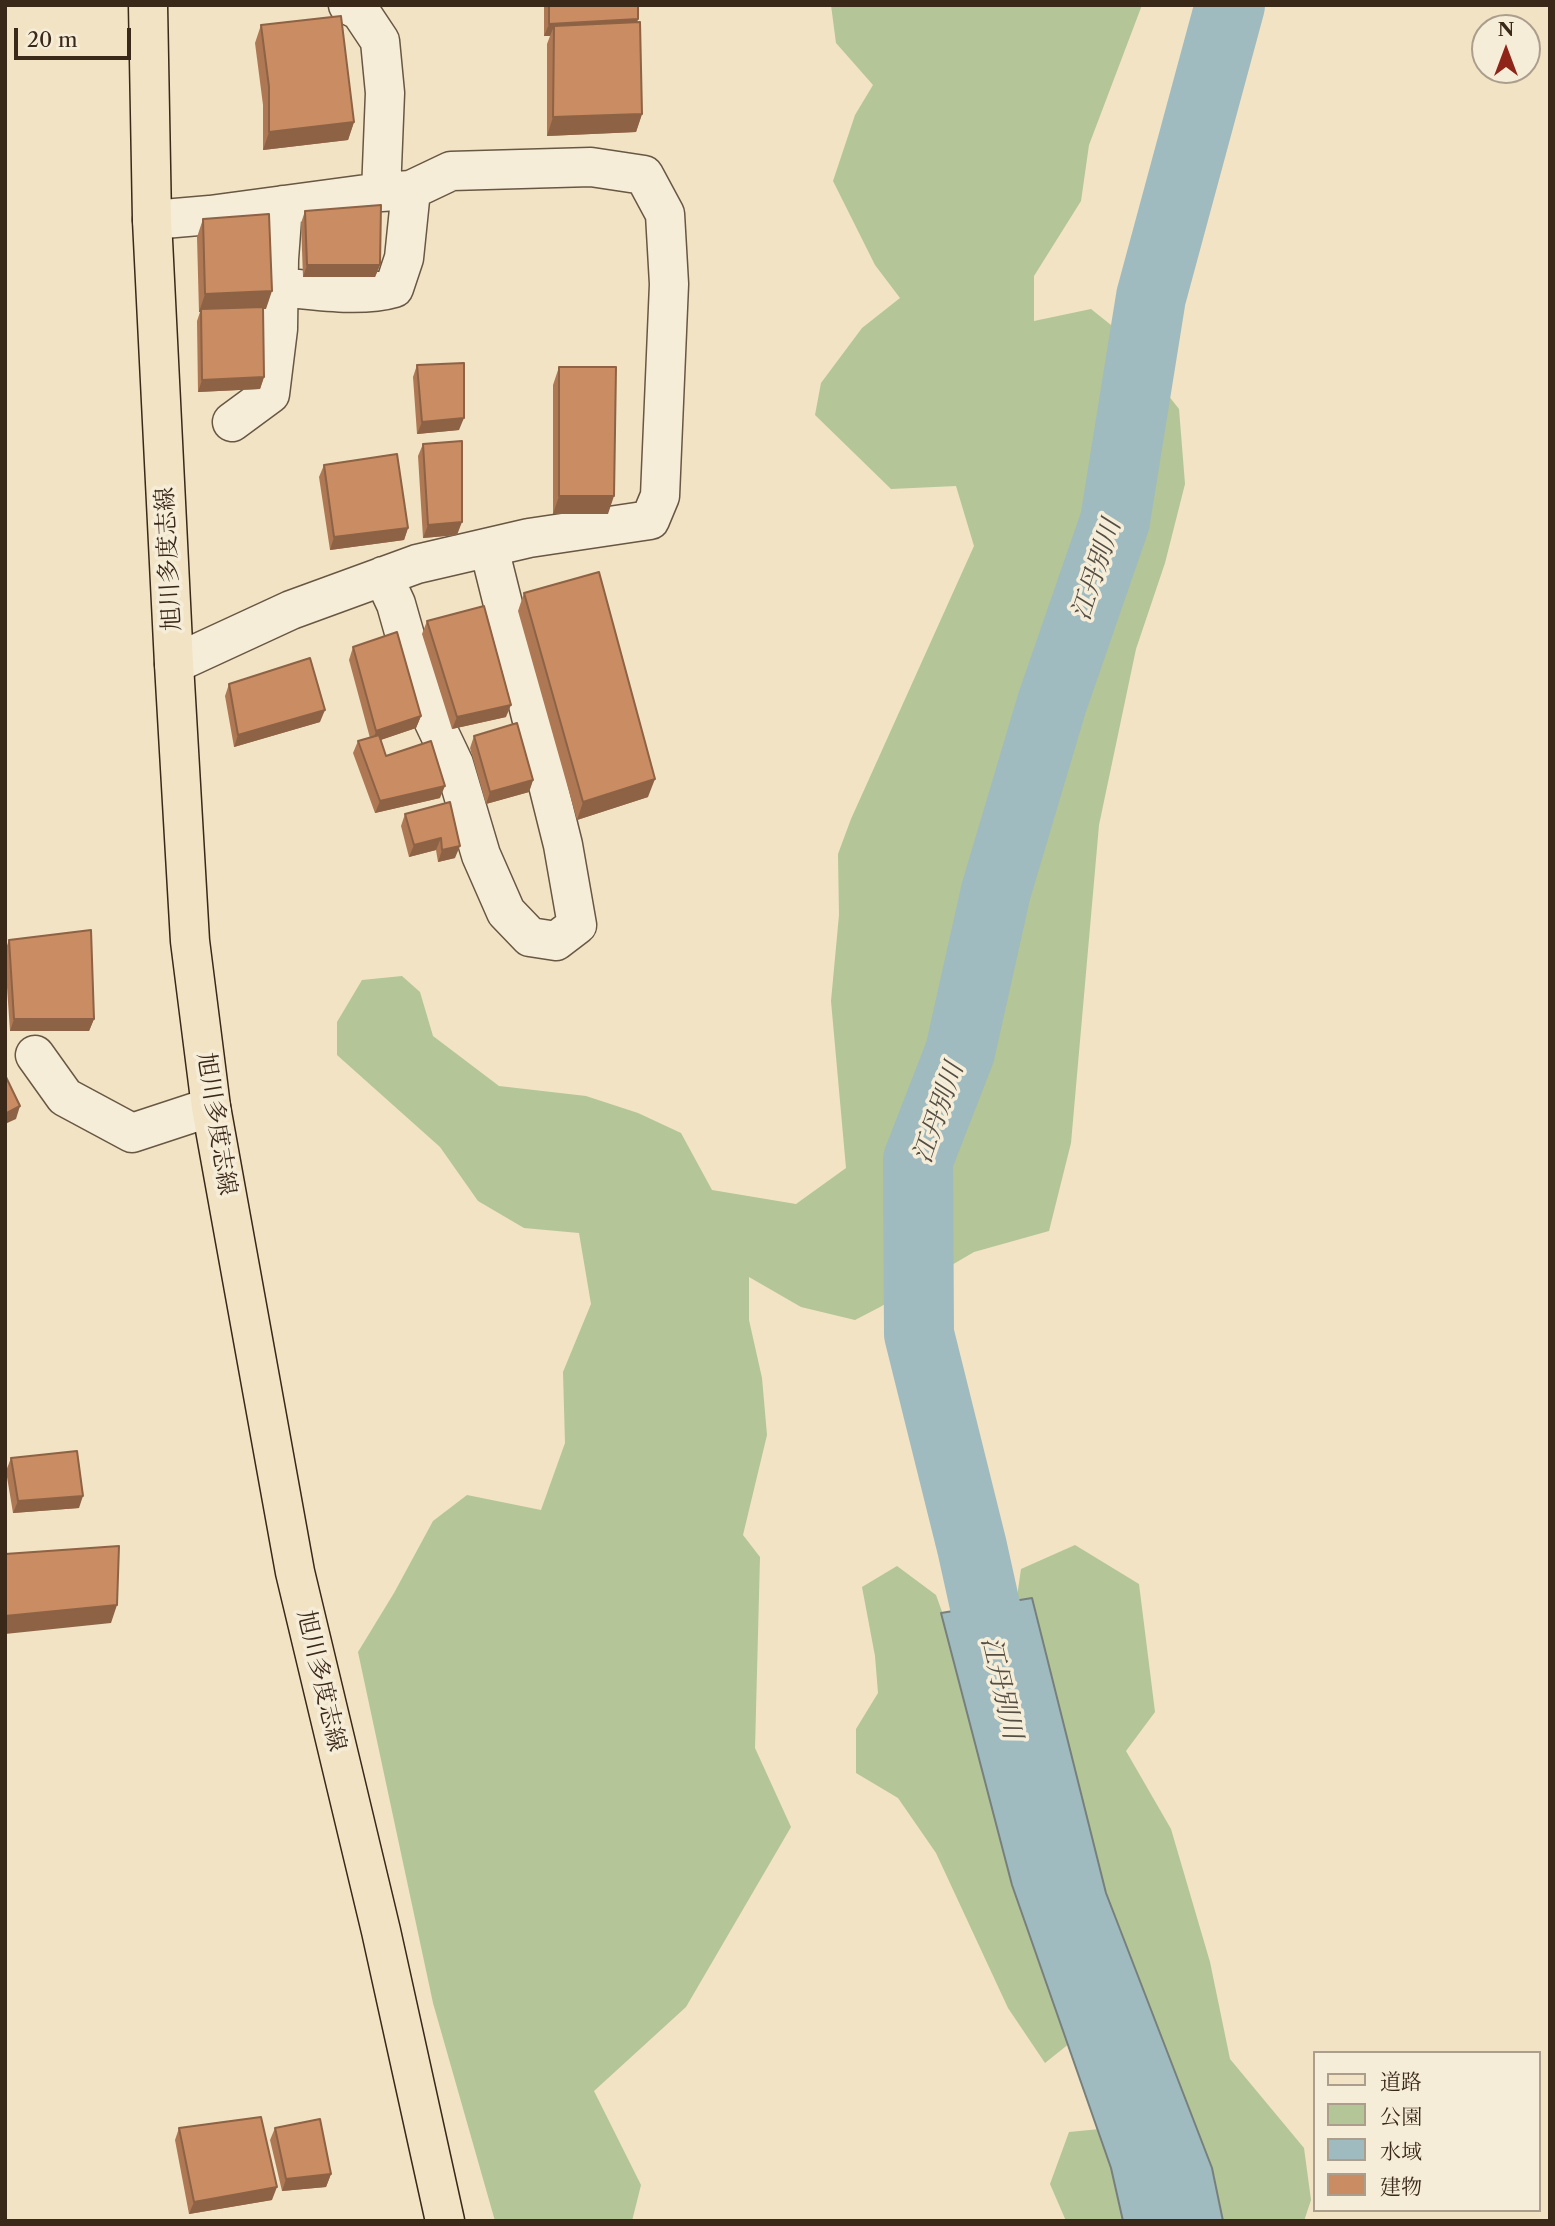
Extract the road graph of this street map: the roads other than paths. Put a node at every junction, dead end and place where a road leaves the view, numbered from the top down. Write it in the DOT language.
graph roads {
  1 [pos="149,5"];
  2 [pos="348,5"];
  3 [pos="396,191"];
  4 [pos="283,205"];
  5 [pos="152,220"];
  6 [pos="278,287"];
  7 [pos="232,422"];
  8 [pos="489,548"];
  9 [pos="383,576"];
  10 [pos="174,664"];
  11 [pos="35,1055"];
  12 [pos="211,1107"];
  13 [pos="445,2221"];
  1 -- 5 [label="main road, 旭川多度志線"];
  2 -- 3 [label="lane"];
  3 -- 4 [label="lane"];
  3 -- 6 [label="lane"];
  3 -- 8 [label="lane"];
  4 -- 5 [label="lane"];
  4 -- 6 [label="lane"];
  5 -- 10 [label="main road, 旭川多度志線"];
  6 -- 7 [label="lane"];
  8 -- 9 [label="lane"];
  8 -- 9 [label="lane"];
  9 -- 10 [label="lane"];
  10 -- 12 [label="main road, 旭川多度志線"];
  11 -- 12 [label="lane"];
  12 -- 13 [label="main road, 旭川多度志線"];
}
